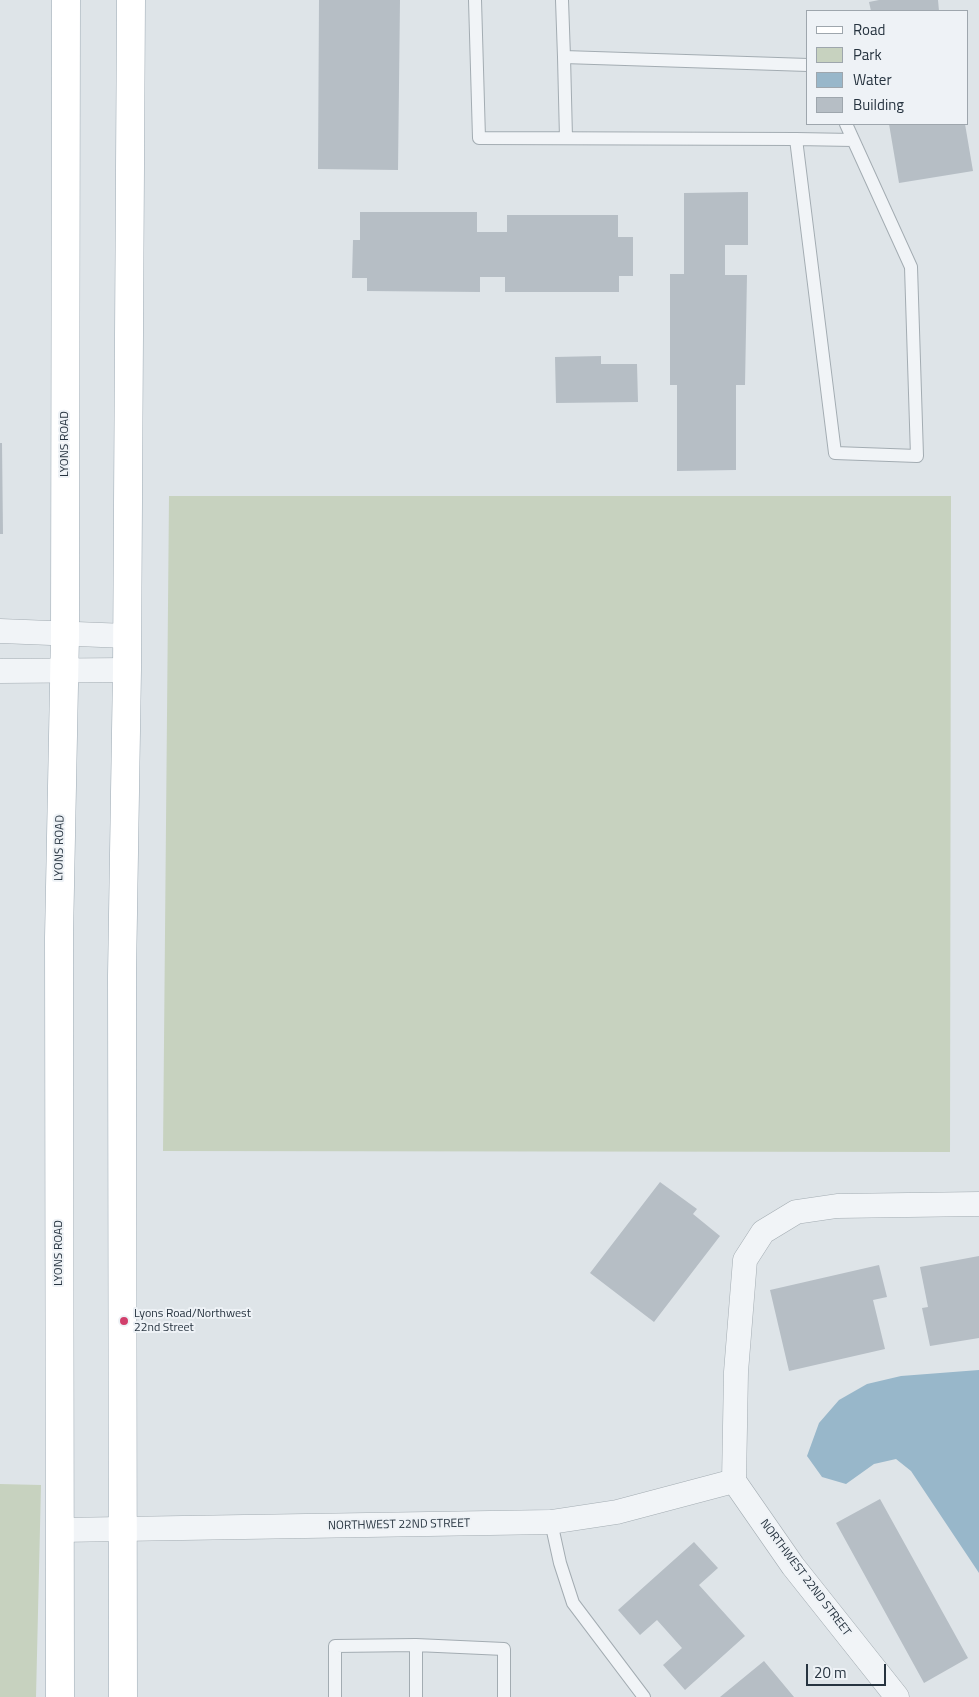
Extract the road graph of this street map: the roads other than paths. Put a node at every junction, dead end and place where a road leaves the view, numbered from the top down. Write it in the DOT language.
graph roads {
  1 [pos="66,0"];
  2 [pos="131,0"];
  3 [pos="475,0"];
  4 [pos="562,0"];
  5 [pos="564,56"];
  6 [pos="806,65"];
  7 [pos="846,125"];
  8 [pos="566,138"];
  9 [pos="796,139"];
  10 [pos="853,140"];
  11 [pos="0,631"];
  12 [pos="64,635"];
  13 [pos="127,636"];
  14 [pos="64,670"];
  15 [pos="127,670"];
  16 [pos="0,671"];
  17 [pos="979,1204"];
  18 [pos="734,1481"];
  19 [pos="551,1522"];
  20 [pos="60,1530"];
  21 [pos="122,1530"];
  22 [pos="416,1645"];
  23 [pos="60,1697"];
  24 [pos="123,1697"];
  25 [pos="334,1697"];
  26 [pos="416,1697"];
  27 [pos="504,1697"];
  28 [pos="644,1697"];
  29 [pos="896,1697"];
  1 -- 12 [label="main road, LYONS ROAD"];
  2 -- 13 [label="main road"];
  3 -- 8 [label="lane"];
  4 -- 5 [label="lane"];
  5 -- 6 [label="lane"];
  5 -- 8 [label="lane"];
  7 -- 10 [label="lane"];
  8 -- 9 [label="lane"];
  9 -- 10 [label="lane"];
  9 -- 10 [label="lane"];
  11 -- 12 [label="street"];
  12 -- 13 [label="street"];
  12 -- 14 [label="main road, LYONS ROAD"];
  13 -- 15 [label="main road"];
  14 -- 15 [label="street"];
  14 -- 16 [label="street"];
  14 -- 20 [label="main road, LYONS ROAD"];
  15 -- 21 [label="main road"];
  17 -- 18 [label="street"];
  18 -- 19 [label="street, NORTHWEST 22ND STREET"];
  18 -- 29 [label="street, NORTHWEST 22ND STREET"];
  19 -- 21 [label="street, NORTHWEST 22ND STREET"];
  19 -- 28 [label="lane"];
  20 -- 21 [label="street, NORTHWEST 22ND STREET"];
  20 -- 23 [label="main road, LYONS ROAD"];
  21 -- 24 [label="main road"];
  22 -- 25 [label="lane"];
  22 -- 26 [label="lane"];
  22 -- 27 [label="lane"];
}
